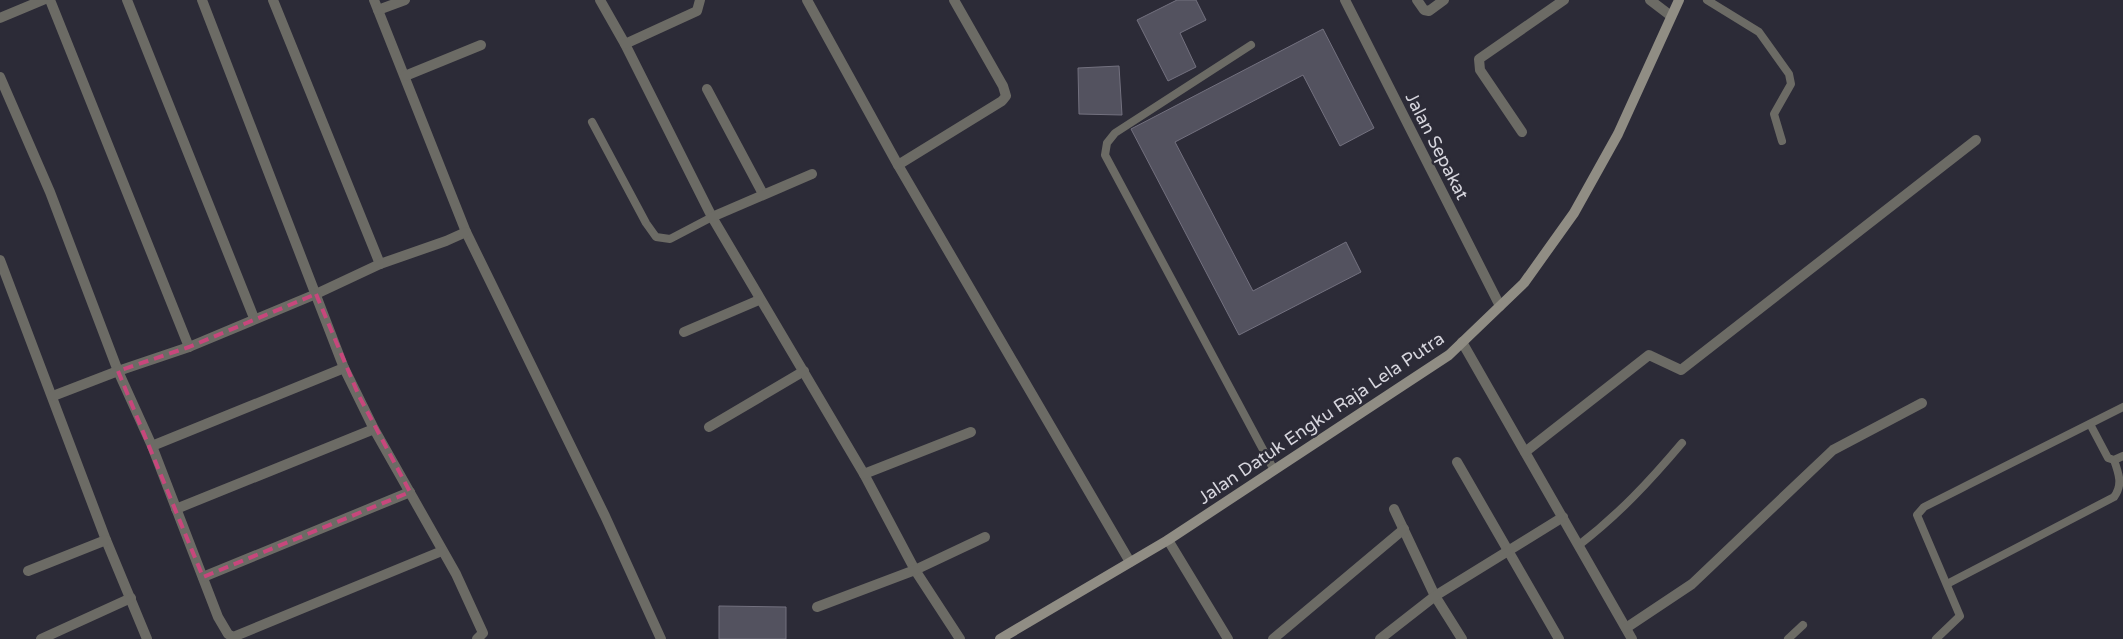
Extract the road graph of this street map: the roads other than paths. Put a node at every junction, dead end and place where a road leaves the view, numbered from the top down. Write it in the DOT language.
graph roads {
  1 [pos="43,0"];
  2 [pos="50,0"];
  3 [pos="127,0"];
  4 [pos="202,0"];
  5 [pos="273,0"];
  6 [pos="405,0"];
  7 [pos="600,0"];
  8 [pos="700,0"];
  9 [pos="807,0"];
  10 [pos="954,0"];
  11 [pos="1345,0"];
  12 [pos="1417,0"];
  13 [pos="1444,0"];
  14 [pos="1564,0"];
  15 [pos="1650,0"];
  16 [pos="1679,0"];
  17 [pos="1707,0"];
  18 [pos="376,5"];
  19 [pos="1671,16"];
  20 [pos="0,18"];
  21 [pos="625,44"];
  22 [pos="481,45"];
  23 [pos="1251,45"];
  24 [pos="405,76"];
  25 [pos="0,77"];
  26 [pos="707,89"];
  27 [pos="592,122"];
  28 [pos="1522,132"];
  29 [pos="1976,140"];
  30 [pos="1782,141"];
  31 [pos="898,165"];
  32 [pos="812,174"];
  33 [pos="763,194"];
  34 [pos="712,217"];
  35 [pos="466,232"];
  36 [pos="0,260"];
  37 [pos="380,264"];
  38 [pos="316,294"];
  39 [pos="759,300"];
  40 [pos="1500,306"];
  41 [pos="254,318"];
  42 [pos="684,332"];
  43 [pos="1462,342"];
  44 [pos="189,347"];
  45 [pos="344,368"];
  46 [pos="118,371"];
  47 [pos="804,371"];
  48 [pos="53,396"];
  49 [pos="1922,403"];
  50 [pos="2123,407"];
  51 [pos="2090,424"];
  52 [pos="709,427"];
  53 [pos="374,429"];
  54 [pos="971,432"];
  55 [pos="1682,443"];
  56 [pos="152,446"];
  57 [pos="1525,452"];
  58 [pos="2123,456"];
  59 [pos="2114,460"];
  60 [pos="1457,462"];
  61 [pos="1274,470"];
  62 [pos="864,474"];
  63 [pos="410,492"];
  64 [pos="1394,508"];
  65 [pos="176,509"];
  66 [pos="1563,517"];
  67 [pos="1404,529"];
  68 [pos="985,538"];
  69 [pos="106,540"];
  70 [pos="1168,540"];
  71 [pos="1579,546"];
  72 [pos="1508,550"];
  73 [pos="442,551"];
  74 [pos="1130,562"];
  75 [pos="915,570"];
  76 [pos="28,571"];
  77 [pos="203,577"];
  78 [pos="1947,584"];
  79 [pos="1435,596"];
  80 [pos="131,598"];
  81 [pos="817,607"];
  82 [pos="1803,625"];
  83 [pos="1626,628"];
  84 [pos="41,639"];
  85 [pos="147,639"];
  86 [pos="478,639"];
  87 [pos="661,639"];
  88 [pos="960,639"];
  89 [pos="1000,639"];
  90 [pos="1228,639"];
  91 [pos="1273,639"];
  92 [pos="1380,639"];
  93 [pos="1462,639"];
  94 [pos="1559,639"];
  95 [pos="1632,639"];
  96 [pos="1788,639"];
  97 [pos="1936,639"];
  1 -- 20 [label="street"];
  2 -- 44 [label="street"];
  3 -- 41 [label="street"];
  4 -- 38 [label="street"];
  5 -- 37 [label="street"];
  6 -- 18 [label="street"];
  7 -- 21 [label="street"];
  8 -- 21 [label="street"];
  9 -- 31 [label="street"];
  10 -- 31 [label="street"];
  11 -- 40 [label="street, Jalan Sepakat"];
  12 -- 13 [label="street"];
  14 -- 28 [label="street"];
  15 -- 19 [label="street"];
  16 -- 19 [label="street, Jalan Datuk Engku Raja Lela Putra"];
  17 -- 30 [label="lane"];
  18 -- 24 [label="street"];
  19 -- 40 [label="street, Jalan Datuk Engku Raja Lela Putra"];
  21 -- 34 [label="street"];
  22 -- 24 [label="street"];
  23 -- 61 [label="lane"];
  24 -- 35 [label="street"];
  25 -- 46 [label="street"];
  26 -- 33 [label="street"];
  27 -- 34 [label="lane"];
  29 -- 57 [label="street"];
  31 -- 74 [label="street"];
  32 -- 33 [label="street"];
  33 -- 34 [label="street"];
  34 -- 39 [label="street"];
  35 -- 37 [label="street"];
  35 -- 87 [label="street"];
  36 -- 48 [label="street"];
  37 -- 38 [label="street"];
  38 -- 41 [label="street"];
  38 -- 45 [label="street"];
  39 -- 42 [label="street"];
  39 -- 47 [label="street"];
  40 -- 43 [label="street, Jalan Datuk Engku Raja Lela Putra"];
  41 -- 44 [label="street"];
  43 -- 57 [label="street"];
  43 -- 61 [label="street, Jalan Datuk Engku Raja Lela Putra"];
  44 -- 46 [label="street"];
  45 -- 53 [label="street"];
  45 -- 56 [label="street"];
  46 -- 48 [label="street"];
  46 -- 56 [label="street"];
  47 -- 52 [label="street"];
  47 -- 62 [label="street"];
  48 -- 69 [label="street"];
  49 -- 83 [label="street"];
  50 -- 51 [label="lane"];
  51 -- 59 [label="lane"];
  51 -- 78 [label="lane"];
  53 -- 63 [label="street"];
  53 -- 65 [label="street"];
  54 -- 62 [label="street"];
  55 -- 71 [label="lane"];
  56 -- 65 [label="street"];
  57 -- 66 [label="street"];
  58 -- 59 [label="lane"];
  59 -- 78 [label="lane"];
  60 -- 72 [label="street"];
  61 -- 70 [label="street, Jalan Datuk Engku Raja Lela Putra"];
  62 -- 75 [label="street"];
  63 -- 73 [label="street"];
  63 -- 77 [label="street"];
  64 -- 67 [label="street"];
  65 -- 77 [label="street"];
  66 -- 71 [label="street"];
  66 -- 72 [label="street"];
  67 -- 79 [label="street"];
  67 -- 91 [label="street"];
  68 -- 75 [label="street"];
  69 -- 76 [label="street"];
  69 -- 80 [label="street"];
  70 -- 74 [label="street, Jalan Datuk Engku Raja Lela Putra"];
  70 -- 90 [label="street"];
  71 -- 83 [label="street"];
  72 -- 79 [label="street"];
  72 -- 94 [label="street"];
  73 -- 77 [label="street"];
  73 -- 86 [label="street"];
  74 -- 89 [label="street, Jalan Datuk Engku Raja Lela Putra"];
  75 -- 81 [label="street"];
  75 -- 88 [label="street"];
  78 -- 97 [label="lane"];
  79 -- 92 [label="street"];
  79 -- 93 [label="street"];
  80 -- 84 [label="street"];
  80 -- 85 [label="street"];
  82 -- 96 [label="lane"];
  83 -- 95 [label="street"];
}
